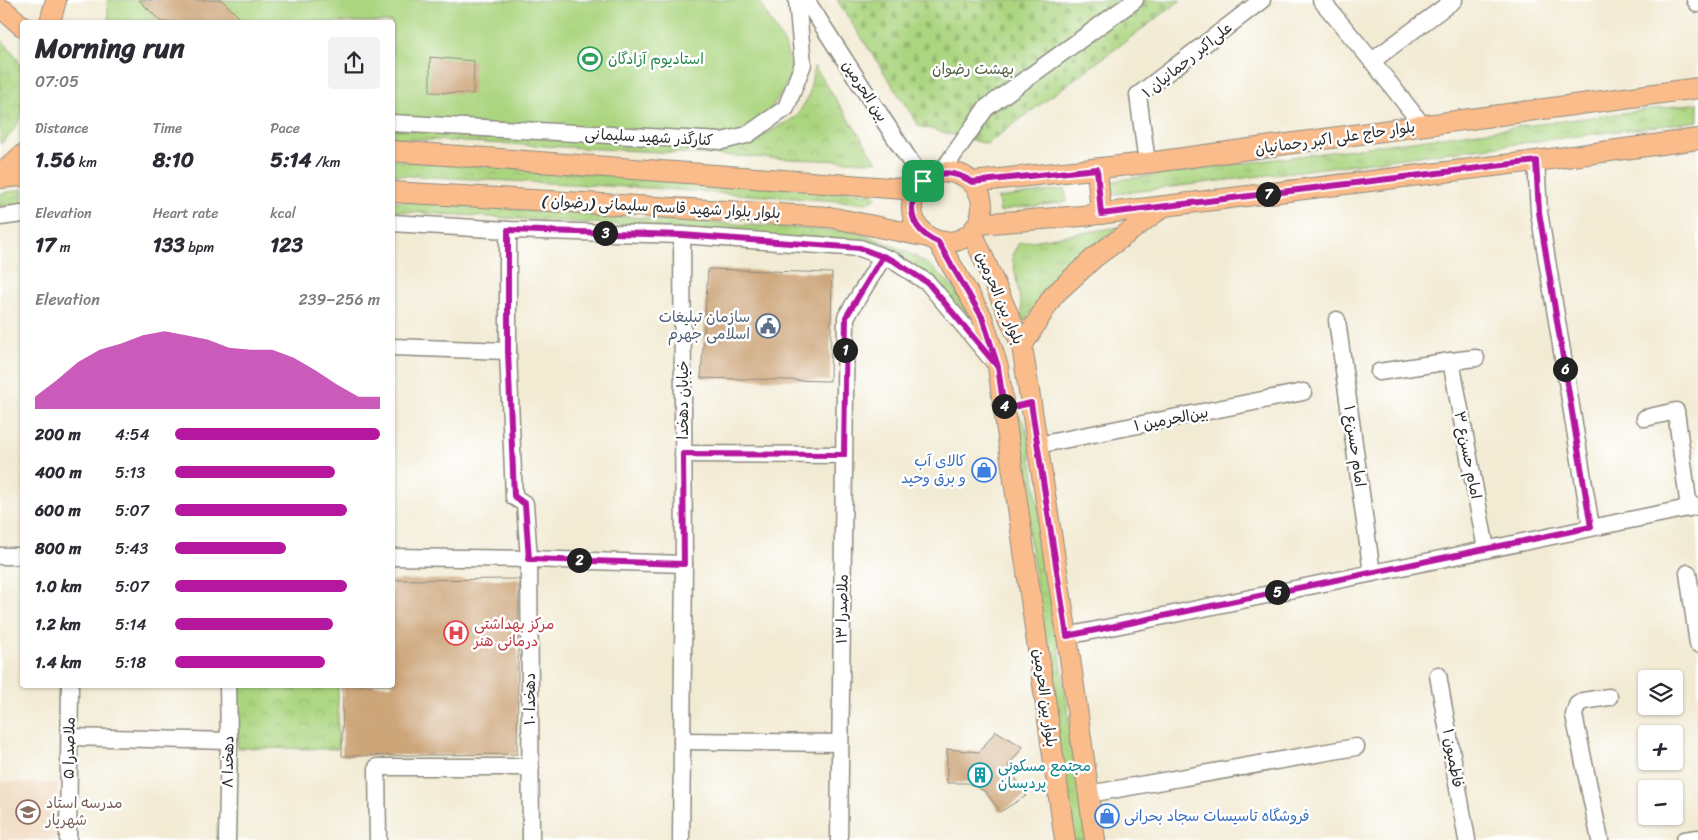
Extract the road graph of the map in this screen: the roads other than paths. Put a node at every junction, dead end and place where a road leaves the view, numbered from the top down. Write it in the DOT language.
graph roads {
  1 [pos="56,0"];
  2 [pos="797,0"];
  3 [pos="806,0"];
  4 [pos="1135,0"];
  5 [pos="1262,0"];
  6 [pos="1321,0"];
  7 [pos="1454,0"];
  8 [pos="1695,0"];
  9 [pos="1698,4"];
  10 [pos="0,9"];
  11 [pos="51,20"];
  12 [pos="20,24"];
  13 [pos="1372,61"];
  14 [pos="1698,88"];
  15 [pos="395,123"];
  16 [pos="1423,126"];
  17 [pos="1698,139"];
  18 [pos="395,151"];
  19 [pos="20,157"];
  20 [pos="1536,161"];
  21 [pos="1147,163"];
  22 [pos="1097,169"];
  23 [pos="0,172"];
  24 [pos="20,176"];
  25 [pos="0,178"];
  26 [pos="927,181"];
  27 [pos="972,182"];
  28 [pos="395,192"];
  29 [pos="1164,206"];
  30 [pos="20,214"];
  31 [pos="1101,214"];
  32 [pos="0,217"];
  33 [pos="395,223"];
  34 [pos="975,228"];
  35 [pos="508,230"];
  36 [pos="682,235"];
  37 [pos="933,240"];
  38 [pos="883,256"];
  39 [pos="1337,320"];
  40 [pos="1022,346"];
  41 [pos="395,347"];
  42 [pos="508,351"];
  43 [pos="1476,358"];
  44 [pos="1451,361"];
  45 [pos="998,367"];
  46 [pos="1379,372"];
  47 [pos="1303,392"];
  48 [pos="1031,403"];
  49 [pos="1004,409"];
  50 [pos="1645,418"];
  51 [pos="1038,445"];
  52 [pos="683,454"];
  53 [pos="844,455"];
  54 [pos="1694,507"];
  55 [pos="1591,527"];
  56 [pos="1486,549"];
  57 [pos="0,556"];
  58 [pos="20,556"];
  59 [pos="395,557"];
  60 [pos="529,559"];
  61 [pos="684,564"];
  62 [pos="1372,573"];
  63 [pos="1688,574"];
  64 [pos="1067,636"];
  65 [pos="1698,644"];
  66 [pos="1438,675"];
  67 [pos="70,688"];
  68 [pos="228,688"];
  69 [pos="1610,697"];
  70 [pos="70,737"];
  71 [pos="229,741"];
  72 [pos="682,741"];
  73 [pos="840,743"];
  74 [pos="1356,747"];
  75 [pos="531,767"];
  76 [pos="1089,794"];
  77 [pos="1698,838"];
  78 [pos="68,840"];
  79 [pos="227,840"];
  80 [pos="378,840"];
  81 [pos="531,840"];
  82 [pos="681,840"];
  83 [pos="839,840"];
  84 [pos="1065,840"];
  85 [pos="1095,840"];
  86 [pos="1467,840"];
  87 [pos="1600,840"];
  88 [pos="1684,840"];
  1 -- 11 [label="main road"];
  2 -- 15 [label="street, کنارگذر شهید سلیمانی"];
  3 -- 26 [label="street, بین الحرمین"];
  4 -- 26 [label="street"];
  5 -- 21 [label="street, علی‌اکبر رحمانیان ۱"];
  6 -- 13 [label="street"];
  7 -- 13 [label="street"];
  8 -- 9 [label="street"];
  10 -- 12 [label="main road"];
  13 -- 16 [label="street"];
  14 -- 16 [label="main road, بلوار حاج علی اکبر رحمانیان"];
  16 -- 21 [label="main road, بلوار حاج علی اکبر رحمانیان"];
  17 -- 20 [label="main road"];
  18 -- 26 [label="main road"];
  19 -- 23 [label="main road"];
  20 -- 29 [label="main road"];
  20 -- 55 [label="street"];
  21 -- 22 [label="main road, بلوار حاج علی اکبر رحمانیان"];
  22 -- 27 [label="main road, بلوار حاج علی اکبر رحمانیان"];
  22 -- 31 [label="main road"];
  24 -- 25 [label="main road"];
  26 -- 27 [label="main road"];
  26 -- 37 [label="main road"];
  27 -- 34 [label="main road"];
  28 -- 37 [label="main road, بلوار بلوار شهید قاسم سلیمانی (رضوان )"];
  29 -- 31 [label="main road"];
  29 -- 40 [label="main road"];
  30 -- 32 [label="street"];
  31 -- 34 [label="main road"];
  33 -- 35 [label="street"];
  34 -- 37 [label="main road"];
  34 -- 40 [label="main road, بلوار بین الحرمین"];
  35 -- 36 [label="street"];
  35 -- 42 [label="street"];
  36 -- 38 [label="street"];
  36 -- 52 [label="street, خیابان دهخدا"];
  37 -- 45 [label="main road, بلوار بین الحرمین"];
  38 -- 45 [label="street"];
  38 -- 53 [label="street, ملاصدرا ۱۳"];
  39 -- 62 [label="street, امام حسن‌ع ۱"];
  40 -- 48 [label="main road, بلوار بین الحرمین"];
  41 -- 42 [label="street"];
  42 -- 60 [label="street, دهخدا ۱۰"];
  43 -- 44 [label="street"];
  44 -- 46 [label="street"];
  44 -- 56 [label="street, امام حسن‌ع ۳"];
  45 -- 49 [label="main road, بلوار بین الحرمین"];
  47 -- 51 [label="street, بین‌الحرمین ۱"];
  48 -- 49 [label="main road"];
  48 -- 51 [label="main road, بلوار بین الحرمین"];
  49 -- 84 [label="main road, بلوار بین الحرمین"];
  50 -- 54 [label="street"];
  51 -- 64 [label="main road, بلوار بین الحرمین"];
  52 -- 53 [label="street"];
  52 -- 61 [label="street, خیابان دهخدا"];
  53 -- 73 [label="street, ملاصدرا ۱۳"];
  54 -- 55 [label="street"];
  55 -- 56 [label="street"];
  56 -- 62 [label="street"];
  57 -- 58 [label="street"];
  59 -- 60 [label="street"];
  60 -- 61 [label="street"];
  60 -- 75 [label="street, دهخدا ۱۰"];
  61 -- 72 [label="street, خیابان دهخدا"];
  62 -- 64 [label="street"];
  63 -- 65 [label="street"];
  64 -- 76 [label="main road, بلوار بین الحرمین"];
  66 -- 86 [label="street, فاطمیون ۱"];
  67 -- 70 [label="street, ملاصدرا ۵"];
  68 -- 71 [label="street, دهخدا ۸"];
  69 -- 87 [label="street"];
  70 -- 71 [label="street"];
  70 -- 78 [label="street, ملاصدرا ۵"];
  71 -- 79 [label="street, دهخدا ۸"];
  72 -- 73 [label="street"];
  72 -- 82 [label="street, خیابان دهخدا"];
  73 -- 83 [label="street, ملاصدرا ۱۳"];
  74 -- 76 [label="street"];
  75 -- 80 [label="street"];
  75 -- 81 [label="street, دهخدا ۱۰"];
  76 -- 85 [label="main road, بلوار بین الحرمین"];
  77 -- 88 [label="street"];
}
